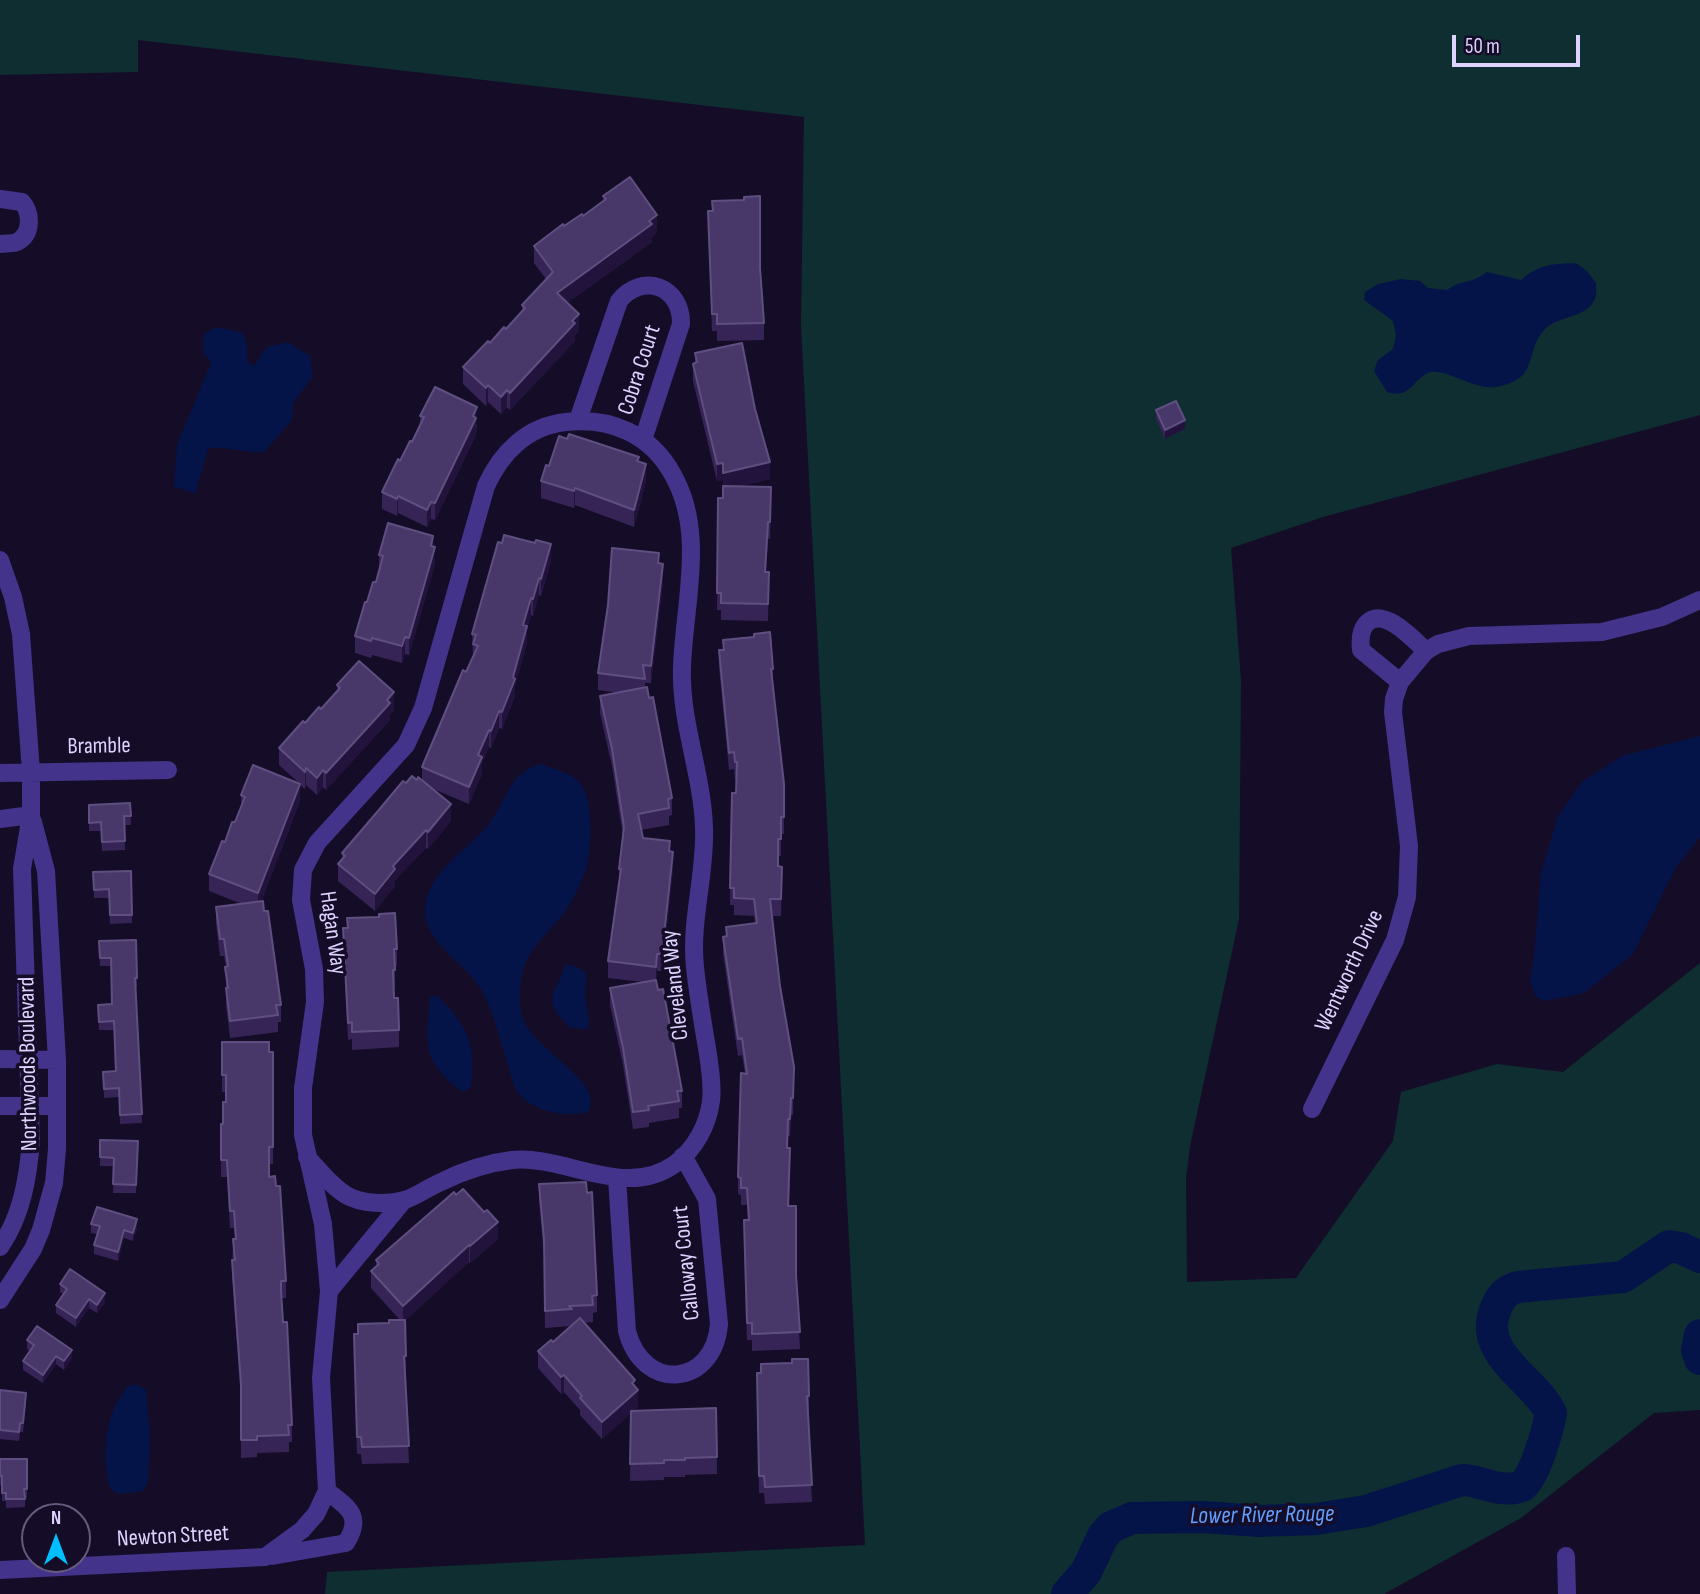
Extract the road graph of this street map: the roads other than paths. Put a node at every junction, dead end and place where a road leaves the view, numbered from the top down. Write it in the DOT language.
graph roads {
  1 [pos="0,199"];
  2 [pos="0,244"];
  3 [pos="578,421"];
  4 [pos="643,440"];
  5 [pos="0,560"];
  6 [pos="1700,600"];
  7 [pos="1426,651"];
  8 [pos="1400,682"];
  9 [pos="168,770"];
  10 [pos="31,772"];
  11 [pos="0,773"];
  12 [pos="31,815"];
  13 [pos="0,818"];
  14 [pos="0,1059"];
  15 [pos="26,1060"];
  16 [pos="57,1060"];
  17 [pos="0,1105"];
  18 [pos="29,1106"];
  19 [pos="57,1106"];
  20 [pos="1312,1109"];
  21 [pos="683,1156"];
  22 [pos="307,1157"];
  23 [pos="618,1178"];
  24 [pos="404,1200"];
  25 [pos="0,1247"];
  26 [pos="329,1291"];
  27 [pos="0,1300"];
  28 [pos="327,1491"];
  29 [pos="1566,1556"];
  30 [pos="265,1557"];
  31 [pos="0,1570"];
  32 [pos="1567,1594"];
  1 -- 2 [label="street"];
  3 -- 4 [label="street, Hagan Way"];
  3 -- 4 [label="street, Cobra Court"];
  3 -- 22 [label="street, Hagan Way"];
  4 -- 21 [label="street, Cleveland Way"];
  5 -- 10 [label="street, Northwoods Boulevard"];
  6 -- 7 [label="street, Wentworth Drive"];
  7 -- 8 [label="street, Wentworth Drive"];
  7 -- 8 [label="street"];
  8 -- 20 [label="street, Wentworth Drive"];
  9 -- 10 [label="street, Bramble"];
  10 -- 11 [label="street, Bramble"];
  10 -- 12 [label="street, Northwoods Boulevard"];
  12 -- 13 [label="street"];
  12 -- 15 [label="street, Northwoods Boulevard"];
  12 -- 16 [label="street, Northwoods Boulevard"];
  14 -- 15 [label="street"];
  15 -- 16 [label="street"];
  15 -- 18 [label="street, Northwoods Boulevard"];
  16 -- 19 [label="street, Northwoods Boulevard"];
  17 -- 18 [label="street"];
  18 -- 19 [label="street"];
  18 -- 25 [label="street, Northwoods Boulevard"];
  19 -- 27 [label="street, Northwoods Boulevard"];
  21 -- 23 [label="street, Cleveland Way"];
  21 -- 23 [label="street, Calloway Court"];
  22 -- 24 [label="street, Cleveland Way"];
  22 -- 26 [label="street, Hagan Way"];
  23 -- 24 [label="street, Cleveland Way"];
  24 -- 26 [label="street, Cleveland Way"];
  26 -- 28 [label="street, Hagan Way"];
  28 -- 30 [label="street"];
  28 -- 30 [label="street, Newton Street"];
  29 -- 32 [label="street"];
  30 -- 31 [label="street, Newton Street"];
}
